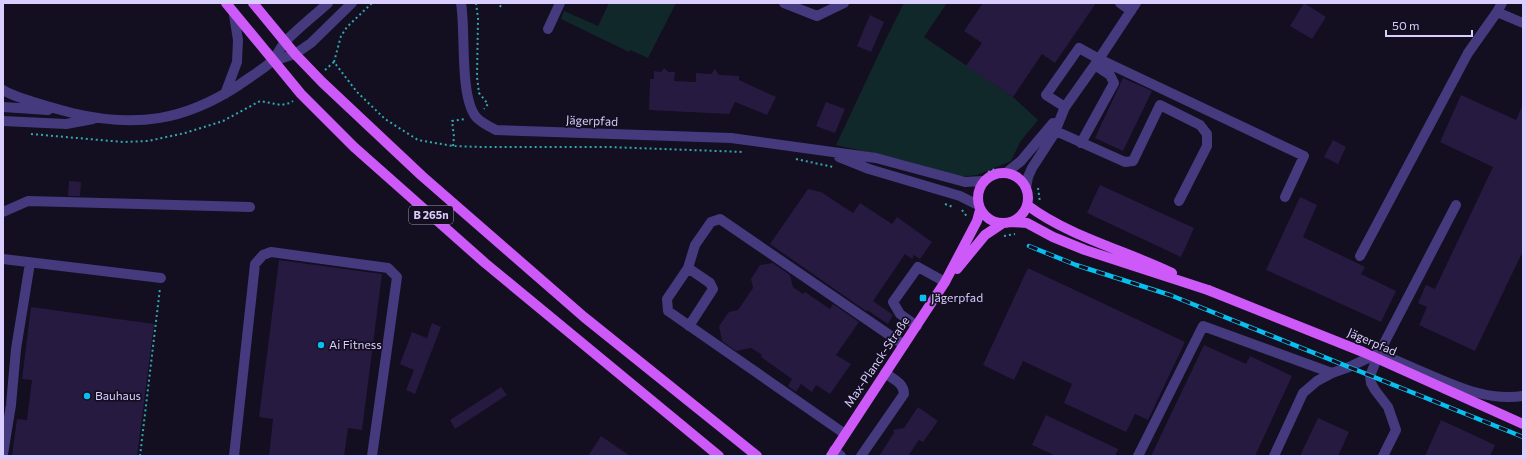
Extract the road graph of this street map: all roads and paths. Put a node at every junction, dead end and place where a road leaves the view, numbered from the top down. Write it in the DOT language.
graph roads {
  1 [pos="226,3"];
  2 [pos="253,3"];
  3 [pos="328,3"];
  4 [pos="352,3"];
  5 [pos="372,3"];
  6 [pos="502,3"];
  7 [pos="560,3"];
  8 [pos="784,3"];
  9 [pos="844,3"];
  10 [pos="1120,3"];
  11 [pos="461,4"];
  12 [pos="500,7"];
  13 [pos="1134,7"];
  14 [pos="1499,7"];
  15 [pos="234,15"];
  16 [pos="1523,23"];
  17 [pos="548,29"];
  18 [pos="285,42"];
  19 [pos="294,54"];
  20 [pos="273,60"];
  21 [pos="334,62"];
  22 [pos="1097,62"];
  23 [pos="317,77"];
  24 [pos="3,90"];
  25 [pos="225,94"];
  26 [pos="3,107"];
  27 [pos="1063,110"];
  28 [pos="64,111"];
  29 [pos="97,119"];
  30 [pos="3,122"];
  31 [pos="1052,129"];
  32 [pos="1081,143"];
  33 [pos="822,151"];
  34 [pos="746,152"];
  35 [pos="791,158"];
  36 [pos="836,167"];
  37 [pos="1032,168"];
  38 [pos="1005,169"];
  39 [pos="984,177"];
  40 [pos="1026,188"];
  41 [pos="1285,197"];
  42 [pos="958,199"];
  43 [pos="1179,201"];
  44 [pos="939,202"];
  45 [pos="1027,205"];
  46 [pos="1456,205"];
  47 [pos="250,207"];
  48 [pos="979,208"];
  49 [pos="3,212"];
  50 [pos="1041,215"];
  51 [pos="1007,223"];
  52 [pos="974,227"];
  53 [pos="1019,234"];
  54 [pos="985,236"];
  55 [pos="1360,256"];
  56 [pos="3,260"];
  57 [pos="30,263"];
  58 [pos="688,268"];
  59 [pos="161,278"];
  60 [pos="945,282"];
  61 [pos="1208,290"];
  62 [pos="689,326"];
  63 [pos="917,326"];
  64 [pos="904,345"];
  65 [pos="1378,353"];
  66 [pos="1332,373"];
  67 [pos="885,374"];
  68 [pos="1523,396"];
  69 [pos="1523,424"];
  70 [pos="845,434"];
  71 [pos="3,454"];
  72 [pos="833,455"];
  73 [pos="140,456"];
  74 [pos="234,456"];
  75 [pos="372,456"];
  76 [pos="719,456"];
  77 [pos="757,456"];
  78 [pos="861,456"];
  79 [pos="1138,456"];
  80 [pos="1274,456"];
  81 [pos="1383,456"];
  1 -- 15 [label="main road, B 265n"];
  2 -- 18 [label="main road, B 265n"];
  3 -- 18 [label="street"];
  4 -- 19 [label="street"];
  5 -- 21 [label="path"];
  6 -- 12 [label="path"];
  7 -- 17 [label="street"];
  8 -- 9 [label="street"];
  10 -- 13 [label="street"];
  11 -- 33 [label="street, Jägerpfad"];
  13 -- 22 [label="street"];
  14 -- 16 [label="street"];
  14 -- 55 [label="street"];
  15 -- 20 [label="main road, B 265n"];
  15 -- 25 [label="street"];
  18 -- 19 [label="main road, B 265n"];
  18 -- 20 [label="street"];
  19 -- 20 [label="street"];
  19 -- 23 [label="main road, B 265n"];
  20 -- 25 [label="street"];
  20 -- 76 [label="main road, B 265n"];
  21 -- 23 [label="path"];
  21 -- 34 [label="path"];
  22 -- 27 [label="street"];
  22 -- 27 [label="street"];
  22 -- 32 [label="street"];
  22 -- 41 [label="street"];
  23 -- 77 [label="main road, B 265n"];
  24 -- 28 [label="street"];
  25 -- 29 [label="street"];
  26 -- 28 [label="street"];
  27 -- 31 [label="street"];
  28 -- 29 [label="street"];
  29 -- 30 [label="street"];
  31 -- 32 [label="street"];
  31 -- 37 [label="street"];
  31 -- 38 [label="street"];
  32 -- 43 [label="street"];
  33 -- 39 [label="street"];
  33 -- 42 [label="street"];
  35 -- 36 [label="path"];
  37 -- 40 [label="street"];
  37 -- 50 [label="path"];
  38 -- 39 [label="path"];
  38 -- 39 [label="main road"];
  38 -- 40 [label="main road"];
  39 -- 48 [label="main road"];
  40 -- 45 [label="main road"];
  42 -- 44 [label="path"];
  42 -- 48 [label="street"];
  42 -- 52 [label="path"];
  45 -- 50 [label="main road, Jägerpfad"];
  45 -- 51 [label="main road"];
  46 -- 65 [label="street"];
  47 -- 49 [label="street"];
  48 -- 51 [label="main road"];
  48 -- 52 [label="main road, Max-Planck-Straße"];
  50 -- 61 [label="main road, Jägerpfad"];
  51 -- 54 [label="main road, Max-Planck-Straße"];
  51 -- 61 [label="main road, Jägerpfad"];
  52 -- 60 [label="main road, Max-Planck-Straße"];
  53 -- 54 [label="path"];
  54 -- 60 [label="main road, Max-Planck-Straße"];
  56 -- 57 [label="street"];
  57 -- 59 [label="street"];
  57 -- 71 [label="street"];
  58 -- 62 [label="street"];
  58 -- 62 [label="street"];
  58 -- 64 [label="street"];
  59 -- 73 [label="path"];
  60 -- 63 [label="main road, Max-Planck-Straße"];
  60 -- 63 [label="street"];
  61 -- 69 [label="main road, Jägerpfad, bridge"];
  62 -- 70 [label="street"];
  63 -- 64 [label="main road, Max-Planck-Straße"];
  64 -- 67 [label="main road, Max-Planck-Straße"];
  65 -- 66 [label="street"];
  65 -- 68 [label="street"];
  65 -- 81 [label="street"];
  66 -- 79 [label="street"];
  66 -- 80 [label="street"];
  67 -- 70 [label="main road, Max-Planck-Straße"];
  67 -- 78 [label="street"];
  70 -- 72 [label="main road, Max-Planck-Straße"];
  74 -- 75 [label="street"];
}
